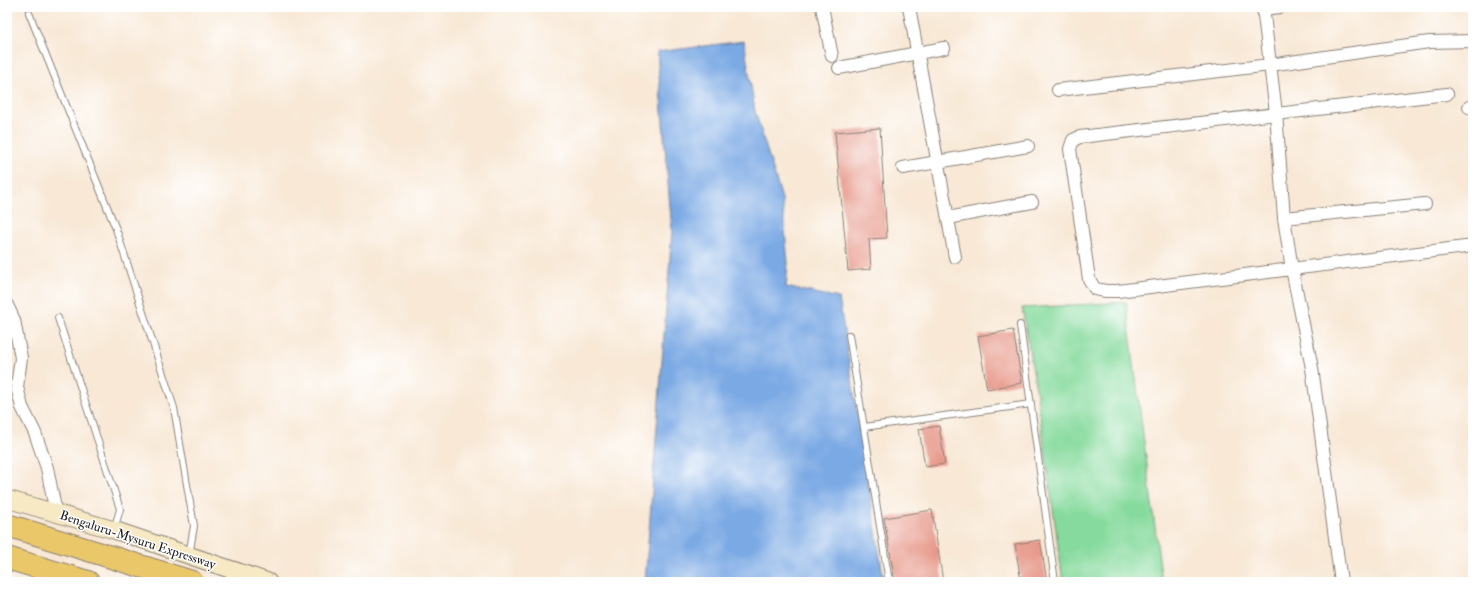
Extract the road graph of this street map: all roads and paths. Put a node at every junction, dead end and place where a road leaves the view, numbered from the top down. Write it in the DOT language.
graph roads {
  1 [pos="822,7"];
  2 [pos="909,7"];
  3 [pos="1280,7"];
  4 [pos="1263,8"];
  5 [pos="29,13"];
  6 [pos="1473,41"];
  7 [pos="944,48"];
  8 [pos="918,53"];
  9 [pos="832,56"];
  10 [pos="1270,65"];
  11 [pos="840,68"];
  12 [pos="1058,90"];
  13 [pos="1447,94"];
  14 [pos="1276,113"];
  15 [pos="1028,146"];
  16 [pos="938,162"];
  17 [pos="903,168"];
  18 [pos="1032,202"];
  19 [pos="1425,204"];
  20 [pos="948,218"];
  21 [pos="1284,218"];
  22 [pos="1473,246"];
  23 [pos="955,257"];
  24 [pos="1292,269"];
  25 [pos="7,306"];
  26 [pos="58,318"];
  27 [pos="1020,324"];
  28 [pos="849,335"];
  29 [pos="12,384"];
  30 [pos="1031,404"];
  31 [pos="864,427"];
  32 [pos="7,499"];
  33 [pos="56,513"];
  34 [pos="7,525"];
  35 [pos="114,530"];
  36 [pos="190,555"];
  37 [pos="7,558"];
  38 [pos="88,582"];
  39 [pos="192,582"];
  40 [pos="268,582"];
  41 [pos="890,582"];
  42 [pos="1055,582"];
  43 [pos="1341,582"];
  1 -- 9 [label="street"];
  2 -- 8 [label="street"];
  3 -- 4 [label="street"];
  4 -- 10 [label="street"];
  5 -- 36 [label="lane"];
  6 -- 10 [label="street"];
  7 -- 8 [label="street"];
  8 -- 11 [label="street"];
  8 -- 16 [label="street"];
  10 -- 12 [label="street"];
  10 -- 14 [label="street"];
  13 -- 14 [label="street"];
  14 -- 21 [label="street"];
  14 -- 24 [label="street"];
  15 -- 16 [label="street"];
  16 -- 17 [label="street"];
  16 -- 20 [label="street"];
  18 -- 20 [label="street"];
  19 -- 21 [label="street"];
  20 -- 23 [label="street"];
  21 -- 24 [label="street"];
  22 -- 24 [label="street"];
  24 -- 43 [label="street"];
  25 -- 29 [label="street"];
  26 -- 35 [label="lane"];
  27 -- 30 [label="lane"];
  28 -- 31 [label="lane"];
  29 -- 33 [label="street"];
  30 -- 31 [label="lane"];
  30 -- 42 [label="lane"];
  31 -- 41 [label="lane"];
  32 -- 33 [label="street, Bengaluru-Mysuru Expressway"];
  33 -- 35 [label="street, Bengaluru-Mysuru Expressway"];
  34 -- 39 [label="highway, Bengaluru-Mysuru Expressway"];
  35 -- 36 [label="street, Bengaluru-Mysuru Expressway"];
  36 -- 40 [label="street, Bengaluru-Mysuru Expressway"];
  37 -- 38 [label="highway"];
}
